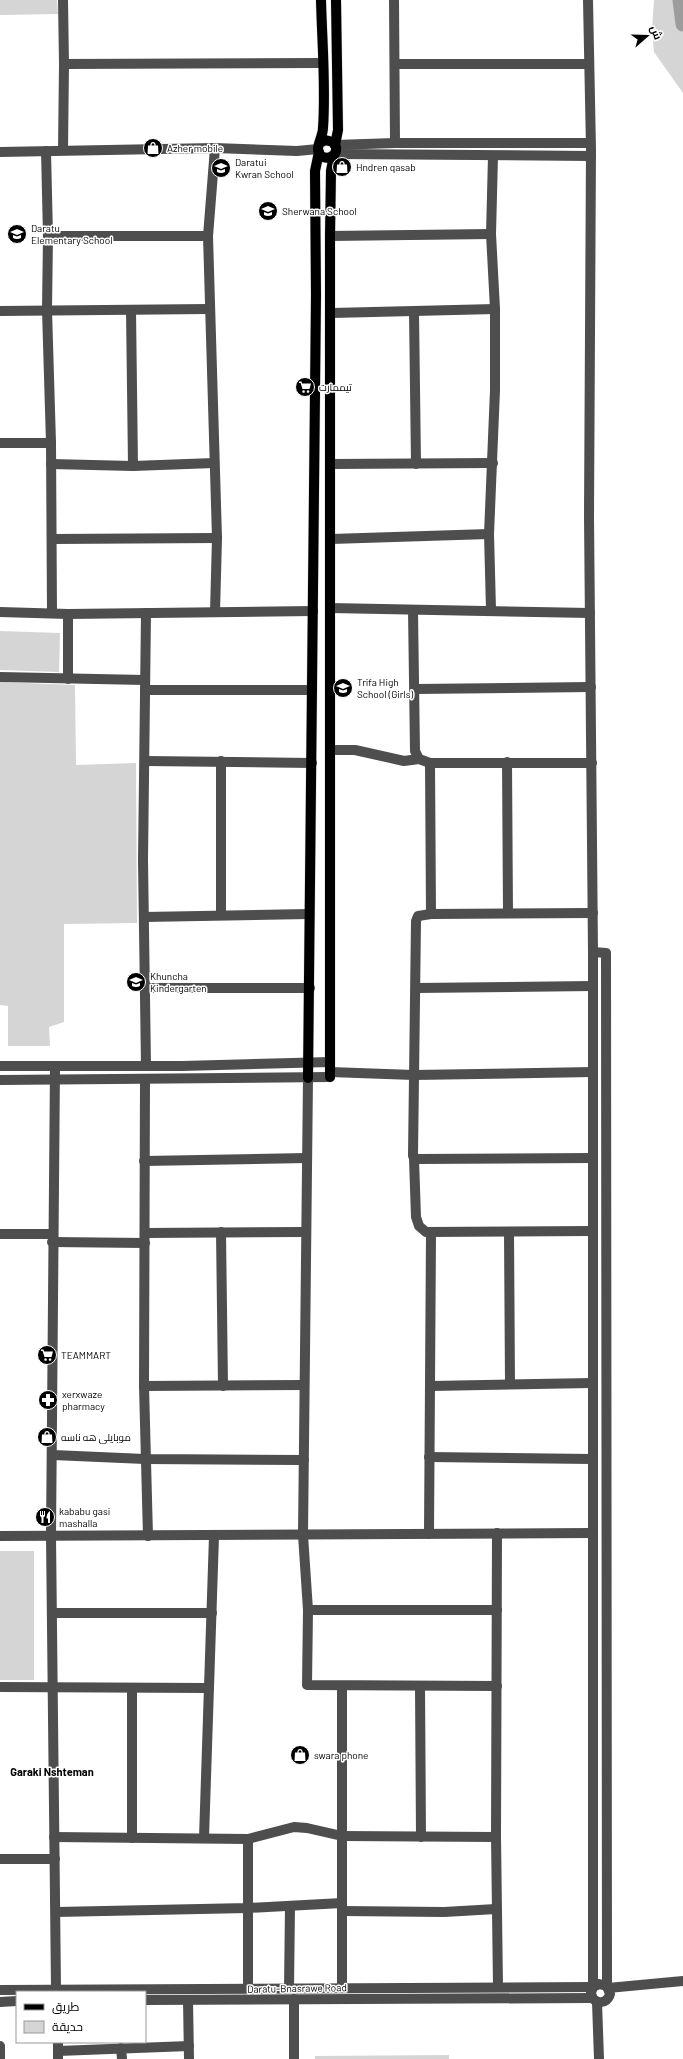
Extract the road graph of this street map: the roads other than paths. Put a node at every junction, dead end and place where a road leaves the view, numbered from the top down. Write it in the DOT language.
graph roads {
  1 [pos="63,0"];
  2 [pos="321,0"];
  3 [pos="336,0"];
  4 [pos="394,0"];
  5 [pos="588,0"];
  6 [pos="323,63"];
  7 [pos="64,64"];
  8 [pos="395,64"];
  9 [pos="589,64"];
  10 [pos="395,143"];
  11 [pos="590,143"];
  12 [pos="215,148"];
  13 [pos="319,148"];
  14 [pos="63,150"];
  15 [pos="0,152"];
  16 [pos="46,152"];
  17 [pos="335,152"];
  18 [pos="493,156"];
  19 [pos="590,156"];
  20 [pos="491,234"];
  21 [pos="48,236"];
  22 [pos="208,236"];
  23 [pos="330,236"];
  24 [pos="495,308"];
  25 [pos="209,309"];
  26 [pos="47,310"];
  27 [pos="131,310"];
  28 [pos="0,311"];
  29 [pos="414,312"];
  30 [pos="332,313"];
  31 [pos="0,443"];
  32 [pos="52,443"];
  33 [pos="214,463"];
  34 [pos="493,463"];
  35 [pos="51,464"];
  36 [pos="331,464"];
  37 [pos="416,464"];
  38 [pos="133,466"];
  39 [pos="489,534"];
  40 [pos="217,538"];
  41 [pos="52,539"];
  42 [pos="331,539"];
  43 [pos="330,608"];
  44 [pos="413,610"];
  45 [pos="491,610"];
  46 [pos="313,611"];
  47 [pos="0,612"];
  48 [pos="215,612"];
  49 [pos="52,613"];
  50 [pos="146,613"];
  51 [pos="590,613"];
  52 [pos="68,614"];
  53 [pos="0,678"];
  54 [pos="68,679"];
  55 [pos="145,685"];
  56 [pos="591,688"];
  57 [pos="415,689"];
  58 [pos="312,690"];
  59 [pos="330,750"];
  60 [pos="420,759"];
  61 [pos="145,761"];
  62 [pos="221,761"];
  63 [pos="507,762"];
  64 [pos="312,763"];
  65 [pos="430,763"];
  66 [pos="592,763"];
  67 [pos="331,764"];
  68 [pos="508,913"];
  69 [pos="593,913"];
  70 [pos="309,914"];
  71 [pos="431,914"];
  72 [pos="221,915"];
  73 [pos="144,917"];
  74 [pos="593,952"];
  75 [pos="593,986"];
  76 [pos="144,988"];
  77 [pos="310,988"];
  78 [pos="416,988"];
  79 [pos="308,1062"];
  80 [pos="0,1066"];
  81 [pos="55,1066"];
  82 [pos="109,1066"];
  83 [pos="146,1066"];
  84 [pos="330,1070"];
  85 [pos="593,1072"];
  86 [pos="414,1075"];
  87 [pos="308,1078"];
  88 [pos="55,1079"];
  89 [pos="109,1079"];
  90 [pos="145,1079"];
  91 [pos="0,1080"];
  92 [pos="307,1158"];
  93 [pos="593,1158"];
  94 [pos="414,1159"];
  95 [pos="144,1161"];
  96 [pos="593,1231"];
  97 [pos="221,1232"];
  98 [pos="305,1232"];
  99 [pos="509,1232"];
  100 [pos="0,1234"];
  101 [pos="431,1234"];
  102 [pos="52,1238"];
  103 [pos="145,1238"];
  104 [pos="592,1383"];
  105 [pos="510,1384"];
  106 [pos="304,1385"];
  107 [pos="144,1386"];
  108 [pos="224,1386"];
  109 [pos="431,1386"];
  110 [pos="593,1426"];
  111 [pos="608,1426"];
  112 [pos="53,1456"];
  113 [pos="429,1457"];
  114 [pos="145,1459"];
  115 [pos="592,1459"];
  116 [pos="304,1460"];
  117 [pos="497,1533"];
  118 [pos="592,1533"];
  119 [pos="429,1534"];
  120 [pos="303,1535"];
  121 [pos="0,1536"];
  122 [pos="51,1536"];
  123 [pos="148,1536"];
  124 [pos="214,1536"];
  125 [pos="308,1610"];
  126 [pos="497,1610"];
  127 [pos="52,1613"];
  128 [pos="212,1613"];
  129 [pos="53,1686"];
  130 [pos="342,1686"];
  131 [pos="420,1686"];
  132 [pos="498,1686"];
  133 [pos="0,1687"];
  134 [pos="132,1688"];
  135 [pos="209,1688"];
  136 [pos="342,1836"];
  137 [pos="54,1837"];
  138 [pos="421,1837"];
  139 [pos="496,1837"];
  140 [pos="132,1838"];
  141 [pos="204,1838"];
  142 [pos="248,1839"];
  143 [pos="0,1859"];
  144 [pos="55,1859"];
  145 [pos="290,1906"];
  146 [pos="342,1907"];
  147 [pos="248,1908"];
  148 [pos="496,1909"];
  149 [pos="56,1912"];
  150 [pos="683,1981"];
  151 [pos="342,1987"];
  152 [pos="498,1987"];
  153 [pos="593,1987"];
  154 [pos="248,1988"];
  155 [pos="276,1988"];
  156 [pos="289,1988"];
  157 [pos="608,1988"];
  158 [pos="56,1989"];
  159 [pos="0,1990"];
  160 [pos="146,2000"];
  161 [pos="188,2000"];
  162 [pos="276,2000"];
  163 [pos="294,2000"];
  164 [pos="595,2000"];
  165 [pos="16,2001"];
  166 [pos="0,2002"];
  167 [pos="0,2046"];
  168 [pos="189,2046"];
  169 [pos="121,2048"];
  170 [pos="58,2051"];
  171 [pos="0,2059"];
  172 [pos="122,2059"];
  173 [pos="190,2059"];
  174 [pos="294,2059"];
  175 [pos="599,2059"];
  1 -- 7 [label="street"];
  2 -- 6 [label="main road"];
  3 -- 17 [label="main road"];
  4 -- 8 [label="street"];
  5 -- 9 [label="street"];
  6 -- 7 [label="street"];
  6 -- 13 [label="main road"];
  7 -- 14 [label="street"];
  8 -- 9 [label="street"];
  8 -- 10 [label="street"];
  9 -- 11 [label="street"];
  10 -- 11 [label="street"];
  10 -- 17 [label="street"];
  11 -- 19 [label="street"];
  12 -- 13 [label="street"];
  12 -- 14 [label="street"];
  12 -- 22 [label="street"];
  13 -- 17 [label="main road"];
  13 -- 17 [label="main road"];
  13 -- 46 [label="main road"];
  14 -- 16 [label="street"];
  15 -- 16 [label="street"];
  16 -- 21 [label="street"];
  17 -- 18 [label="street"];
  17 -- 23 [label="main road"];
  18 -- 19 [label="street"];
  18 -- 20 [label="street"];
  19 -- 51 [label="street"];
  20 -- 23 [label="street"];
  20 -- 24 [label="street"];
  21 -- 22 [label="street"];
  21 -- 26 [label="street"];
  22 -- 25 [label="street"];
  23 -- 30 [label="main road"];
  24 -- 29 [label="street"];
  24 -- 34 [label="street"];
  25 -- 27 [label="street"];
  25 -- 33 [label="street"];
  26 -- 27 [label="street"];
  26 -- 28 [label="street"];
  26 -- 32 [label="street"];
  27 -- 38 [label="street"];
  29 -- 30 [label="street"];
  29 -- 37 [label="street"];
  30 -- 36 [label="main road"];
  31 -- 32 [label="street"];
  32 -- 35 [label="street"];
  33 -- 38 [label="street"];
  33 -- 40 [label="street"];
  34 -- 37 [label="street"];
  34 -- 39 [label="street"];
  35 -- 38 [label="street"];
  35 -- 41 [label="street"];
  36 -- 37 [label="street"];
  36 -- 42 [label="main road"];
  39 -- 42 [label="street"];
  39 -- 45 [label="street"];
  40 -- 41 [label="street"];
  40 -- 48 [label="street"];
  41 -- 49 [label="street"];
  42 -- 43 [label="main road"];
  43 -- 44 [label="street"];
  43 -- 59 [label="main road"];
  44 -- 45 [label="street"];
  44 -- 57 [label="street"];
  45 -- 51 [label="street"];
  46 -- 48 [label="street"];
  46 -- 58 [label="main road"];
  47 -- 49 [label="street"];
  48 -- 50 [label="street"];
  49 -- 52 [label="street"];
  50 -- 52 [label="street"];
  50 -- 55 [label="street"];
  51 -- 56 [label="street"];
  52 -- 54 [label="street"];
  53 -- 54 [label="street"];
  54 -- 55 [label="street"];
  55 -- 58 [label="street"];
  55 -- 61 [label="street"];
  56 -- 57 [label="street"];
  56 -- 66 [label="street"];
  57 -- 60 [label="street"];
  58 -- 64 [label="main road"];
  59 -- 60 [label="street"];
  59 -- 67 [label="main road"];
  60 -- 65 [label="street"];
  61 -- 62 [label="street"];
  61 -- 73 [label="street"];
  62 -- 64 [label="street"];
  62 -- 72 [label="street"];
  63 -- 65 [label="street"];
  63 -- 66 [label="street"];
  63 -- 68 [label="street"];
  64 -- 67 [label="main road"];
  64 -- 70 [label="main road"];
  65 -- 71 [label="street"];
  66 -- 69 [label="street"];
  67 -- 84 [label="main road"];
  68 -- 69 [label="street"];
  68 -- 71 [label="street"];
  69 -- 74 [label="street"];
  70 -- 72 [label="street"];
  70 -- 77 [label="main road"];
  71 -- 78 [label="street"];
  72 -- 73 [label="street"];
  73 -- 76 [label="street"];
  74 -- 75 [label="street"];
  74 -- 111 [label="street"];
  75 -- 78 [label="street"];
  75 -- 85 [label="street"];
  76 -- 77 [label="street"];
  76 -- 83 [label="street"];
  77 -- 79 [label="main road"];
  78 -- 86 [label="street"];
  79 -- 83 [label="street"];
  79 -- 84 [label="street"];
  79 -- 87 [label="main road"];
  80 -- 81 [label="street"];
  81 -- 82 [label="street"];
  81 -- 88 [label="street"];
  82 -- 83 [label="street"];
  82 -- 89 [label="street"];
  84 -- 86 [label="street"];
  84 -- 87 [label="street"];
  85 -- 86 [label="street"];
  85 -- 93 [label="street"];
  86 -- 94 [label="street"];
  87 -- 90 [label="street"];
  87 -- 92 [label="street"];
  88 -- 89 [label="street"];
  88 -- 91 [label="street"];
  88 -- 102 [label="street"];
  89 -- 90 [label="street"];
  90 -- 95 [label="street"];
  92 -- 95 [label="street"];
  92 -- 98 [label="street"];
  93 -- 94 [label="street"];
  93 -- 96 [label="street"];
  94 -- 101 [label="street"];
  95 -- 103 [label="street"];
  96 -- 99 [label="street"];
  96 -- 104 [label="street"];
  97 -- 98 [label="street"];
  97 -- 103 [label="street"];
  97 -- 108 [label="street"];
  98 -- 106 [label="street"];
  99 -- 101 [label="street"];
  99 -- 105 [label="street"];
  100 -- 102 [label="street"];
  101 -- 109 [label="street"];
  102 -- 103 [label="street"];
  102 -- 112 [label="street"];
  103 -- 107 [label="street"];
  104 -- 105 [label="street"];
  104 -- 110 [label="street"];
  105 -- 109 [label="street"];
  106 -- 108 [label="street"];
  106 -- 116 [label="street"];
  107 -- 108 [label="street"];
  107 -- 114 [label="street"];
  109 -- 113 [label="street"];
  110 -- 111 [label="street"];
  110 -- 115 [label="street"];
  111 -- 157 [label="street"];
  112 -- 114 [label="street"];
  112 -- 122 [label="street"];
  113 -- 115 [label="street"];
  113 -- 119 [label="street"];
  114 -- 116 [label="street"];
  114 -- 123 [label="street"];
  115 -- 118 [label="street"];
  116 -- 120 [label="street"];
  117 -- 118 [label="street"];
  117 -- 119 [label="street"];
  117 -- 126 [label="street"];
  118 -- 153 [label="street"];
  119 -- 120 [label="street"];
  120 -- 124 [label="street"];
  120 -- 125 [label="street"];
  121 -- 122 [label="street"];
  122 -- 123 [label="street"];
  122 -- 127 [label="street"];
  123 -- 124 [label="street"];
  124 -- 128 [label="street"];
  125 -- 126 [label="street"];
  125 -- 130 [label="street"];
  126 -- 132 [label="street"];
  127 -- 128 [label="street"];
  127 -- 129 [label="street"];
  128 -- 135 [label="street"];
  129 -- 133 [label="street"];
  129 -- 134 [label="street"];
  129 -- 137 [label="street"];
  130 -- 131 [label="street"];
  130 -- 136 [label="street"];
  131 -- 132 [label="street"];
  131 -- 138 [label="street"];
  132 -- 139 [label="street"];
  134 -- 135 [label="street"];
  134 -- 140 [label="street"];
  135 -- 141 [label="street"];
  136 -- 138 [label="street"];
  136 -- 142 [label="street"];
  136 -- 146 [label="street"];
  137 -- 140 [label="street"];
  137 -- 144 [label="street"];
  138 -- 139 [label="street"];
  139 -- 148 [label="street"];
  140 -- 141 [label="street"];
  141 -- 142 [label="street"];
  142 -- 147 [label="street"];
  143 -- 144 [label="street"];
  144 -- 149 [label="street"];
  145 -- 146 [label="street"];
  145 -- 147 [label="street"];
  145 -- 156 [label="street"];
  146 -- 148 [label="street"];
  146 -- 151 [label="street"];
  147 -- 149 [label="street"];
  147 -- 154 [label="street"];
  148 -- 152 [label="street"];
  149 -- 158 [label="street"];
  150 -- 157 [label="street"];
  151 -- 152 [label="street, Daratu-Bnasrawe Road"];
  151 -- 156 [label="street, Daratu-Bnasrawe Road"];
  152 -- 153 [label="street, Daratu-Bnasrawe Road"];
  153 -- 157 [label="street"];
  153 -- 164 [label="street"];
  154 -- 155 [label="street, Daratu-Bnasrawe Road"];
  154 -- 158 [label="street, Daratu-Bnasrawe Road"];
  155 -- 156 [label="street, Daratu-Bnasrawe Road"];
  155 -- 162 [label="street"];
  157 -- 164 [label="street"];
  158 -- 159 [label="street, Daratu-Bnasrawe Road"];
  160 -- 161 [label="street, Daratu-Bnasrawe Road"];
  161 -- 162 [label="street, Daratu-Bnasrawe Road"];
  161 -- 168 [label="street"];
  162 -- 163 [label="street, Daratu-Bnasrawe Road"];
  163 -- 164 [label="street, Daratu-Bnasrawe Road"];
  163 -- 174 [label="street"];
  164 -- 175 [label="street"];
  165 -- 166 [label="street"];
  167 -- 171 [label="street"];
  168 -- 169 [label="street"];
  168 -- 173 [label="street"];
  169 -- 170 [label="street"];
  169 -- 172 [label="street"];
}
